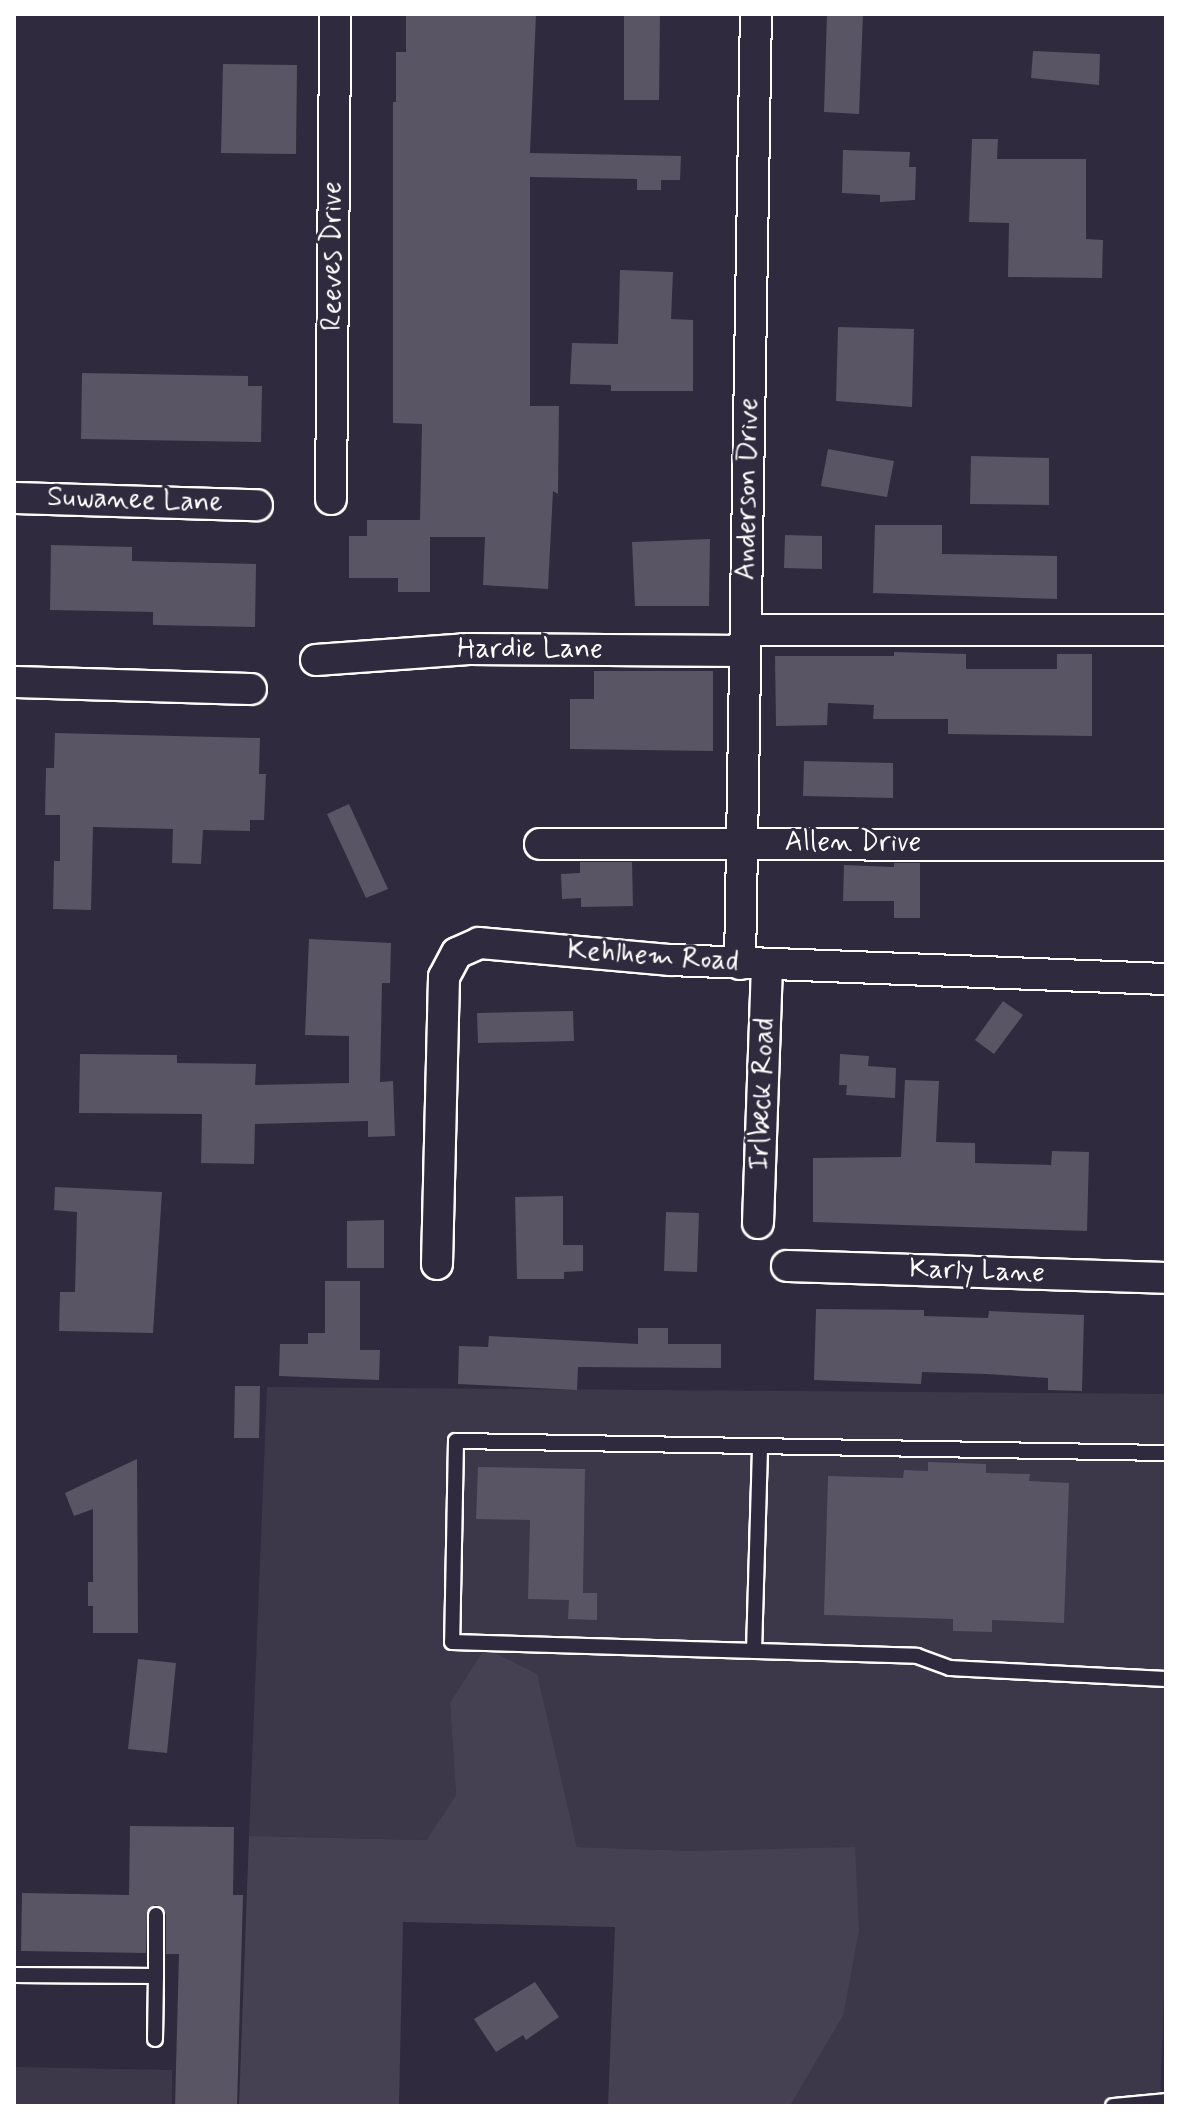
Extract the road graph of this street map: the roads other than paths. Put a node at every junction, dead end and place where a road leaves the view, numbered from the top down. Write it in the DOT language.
graph roads {
  1 [pos="335,14"];
  2 [pos="756,14"];
  3 [pos="14,498"];
  4 [pos="331,499"];
  5 [pos="257,505"];
  6 [pos="1166,630"];
  7 [pos="745,640"];
  8 [pos="316,660"];
  9 [pos="14,682"];
  10 [pos="251,689"];
  11 [pos="742,842"];
  12 [pos="540,844"];
  13 [pos="1166,845"];
  14 [pos="753,964"];
  15 [pos="1166,979"];
  16 [pos="758,1223"];
  17 [pos="437,1264"];
  18 [pos="787,1266"];
  19 [pos="1166,1278"];
  20 [pos="760,1446"];
  21 [pos="1166,1453"];
  22 [pos="754,1651"];
  23 [pos="1166,1679"];
  24 [pos="156,1915"];
  25 [pos="14,1975"];
  26 [pos="156,1976"];
  27 [pos="155,2039"];
  28 [pos="1166,2101"];
  29 [pos="1113,2106"];
  1 -- 4 [label="street, Reeves Drive"];
  2 -- 7 [label="street, Anderson Drive"];
  3 -- 5 [label="street, Suwanee Lane"];
  6 -- 7 [label="street, Hardie Lane"];
  7 -- 8 [label="street, Hardie Lane"];
  7 -- 11 [label="street, Anderson Drive"];
  9 -- 10 [label="street"];
  11 -- 12 [label="street, Allen Drive"];
  11 -- 13 [label="street, Allen Drive"];
  11 -- 14 [label="street, Anderson Drive"];
  14 -- 15 [label="street, Kehlhem Road"];
  14 -- 16 [label="street, Irlbeck Road"];
  14 -- 17 [label="street, Kehlhem Road"];
  18 -- 19 [label="street, Karly Lane"];
  20 -- 21 [label="lane"];
  20 -- 22 [label="lane"];
  20 -- 22 [label="lane"];
  22 -- 23 [label="lane"];
  24 -- 26 [label="lane"];
  25 -- 26 [label="lane"];
  26 -- 27 [label="lane"];
  28 -- 29 [label="lane"];
}
